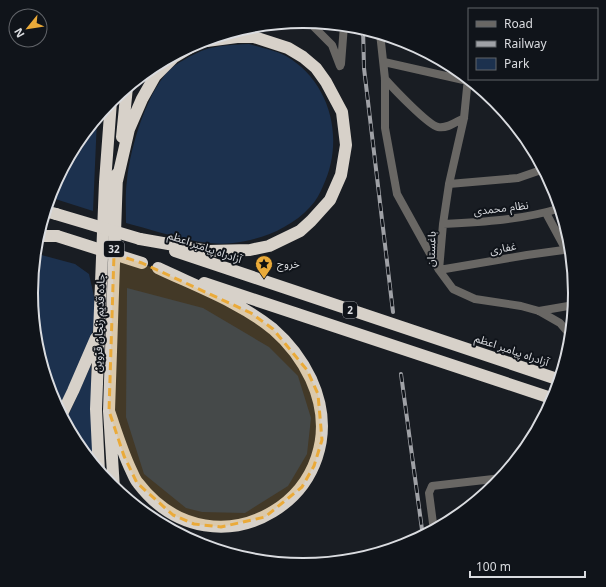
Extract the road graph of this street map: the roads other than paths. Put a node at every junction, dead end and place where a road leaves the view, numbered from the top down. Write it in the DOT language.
graph roads {
  1 [pos="316,29"];
  2 [pos="343,31"];
  3 [pos="232,38"];
  4 [pos="381,40"];
  5 [pos="384,62"];
  6 [pos="162,68"];
  7 [pos="458,78"];
  8 [pos="385,79"];
  9 [pos="467,85"];
  10 [pos="126,96"];
  11 [pos="109,112"];
  12 [pos="106,115"];
  13 [pos="464,118"];
  14 [pos="108,130"];
  15 [pos="538,171"];
  16 [pos="117,181"];
  17 [pos="449,184"];
  18 [pos="555,210"];
  19 [pos="50,212"];
  20 [pos="546,213"];
  21 [pos="443,224"];
  22 [pos="45,232"];
  23 [pos="44,236"];
  24 [pos="57,236"];
  25 [pos="140,239"];
  26 [pos="563,241"];
  27 [pos="564,250"];
  28 [pos="158,268"];
  29 [pos="439,270"];
  30 [pos="568,306"];
  31 [pos="539,311"];
  32 [pos="566,330"];
  33 [pos="99,331"];
  34 [pos="554,378"];
  35 [pos="547,397"];
  36 [pos="64,410"];
  37 [pos="109,411"];
  38 [pos="99,463"];
  39 [pos="113,479"];
  40 [pos="493,479"];
  41 [pos="433,525"];
  1 -- 2 [label="street"];
  3 -- 25 [label="highway"];
  4 -- 5 [label="street"];
  5 -- 7 [label="street"];
  5 -- 8 [label="street"];
  6 -- 16 [label="highway"];
  8 -- 13 [label="street"];
  8 -- 29 [label="street"];
  9 -- 13 [label="street, باغستان"];
  10 -- 16 [label="highway, جاده قدیم زنجان قزوین / 32"];
  11 -- 14 [label="highway, جاده قدیم زنجان قزوین / 32"];
  12 -- 14 [label="highway"];
  13 -- 17 [label="street, باغستان"];
  14 -- 33 [label="highway, جاده قدیم زنجان قزوین / 32"];
  15 -- 17 [label="street"];
  16 -- 37 [label="highway, جاده قدیم زنجان قزوین / 32"];
  17 -- 21 [label="street, باغستان"];
  18 -- 20 [label="street, نظام محمدی"];
  19 -- 25 [label="highway, آزادراه پیامبر اعظم / 2, bridge"];
  20 -- 21 [label="street, نظام محمدی"];
  20 -- 26 [label="street"];
  21 -- 29 [label="street, باغستان"];
  22 -- 24 [label="highway, 2"];
  23 -- 24 [label="highway"];
  24 -- 28 [label="highway, 2, bridge"];
  25 -- 34 [label="highway, آزادراه پیامبر اعظم / 2"];
  27 -- 29 [label="street, غفاری"];
  28 -- 35 [label="highway, 2"];
  28 -- 37 [label="highway"];
  29 -- 31 [label="street, باغستان"];
  30 -- 31 [label="street"];
  31 -- 32 [label="street, باغستان"];
  33 -- 36 [label="highway"];
  33 -- 38 [label="highway, جاده قدیم زنجان قزوین / 32"];
  37 -- 39 [label="highway, جاده قدیم زنجان قزوین / 32"];
  40 -- 41 [label="street"];
}
